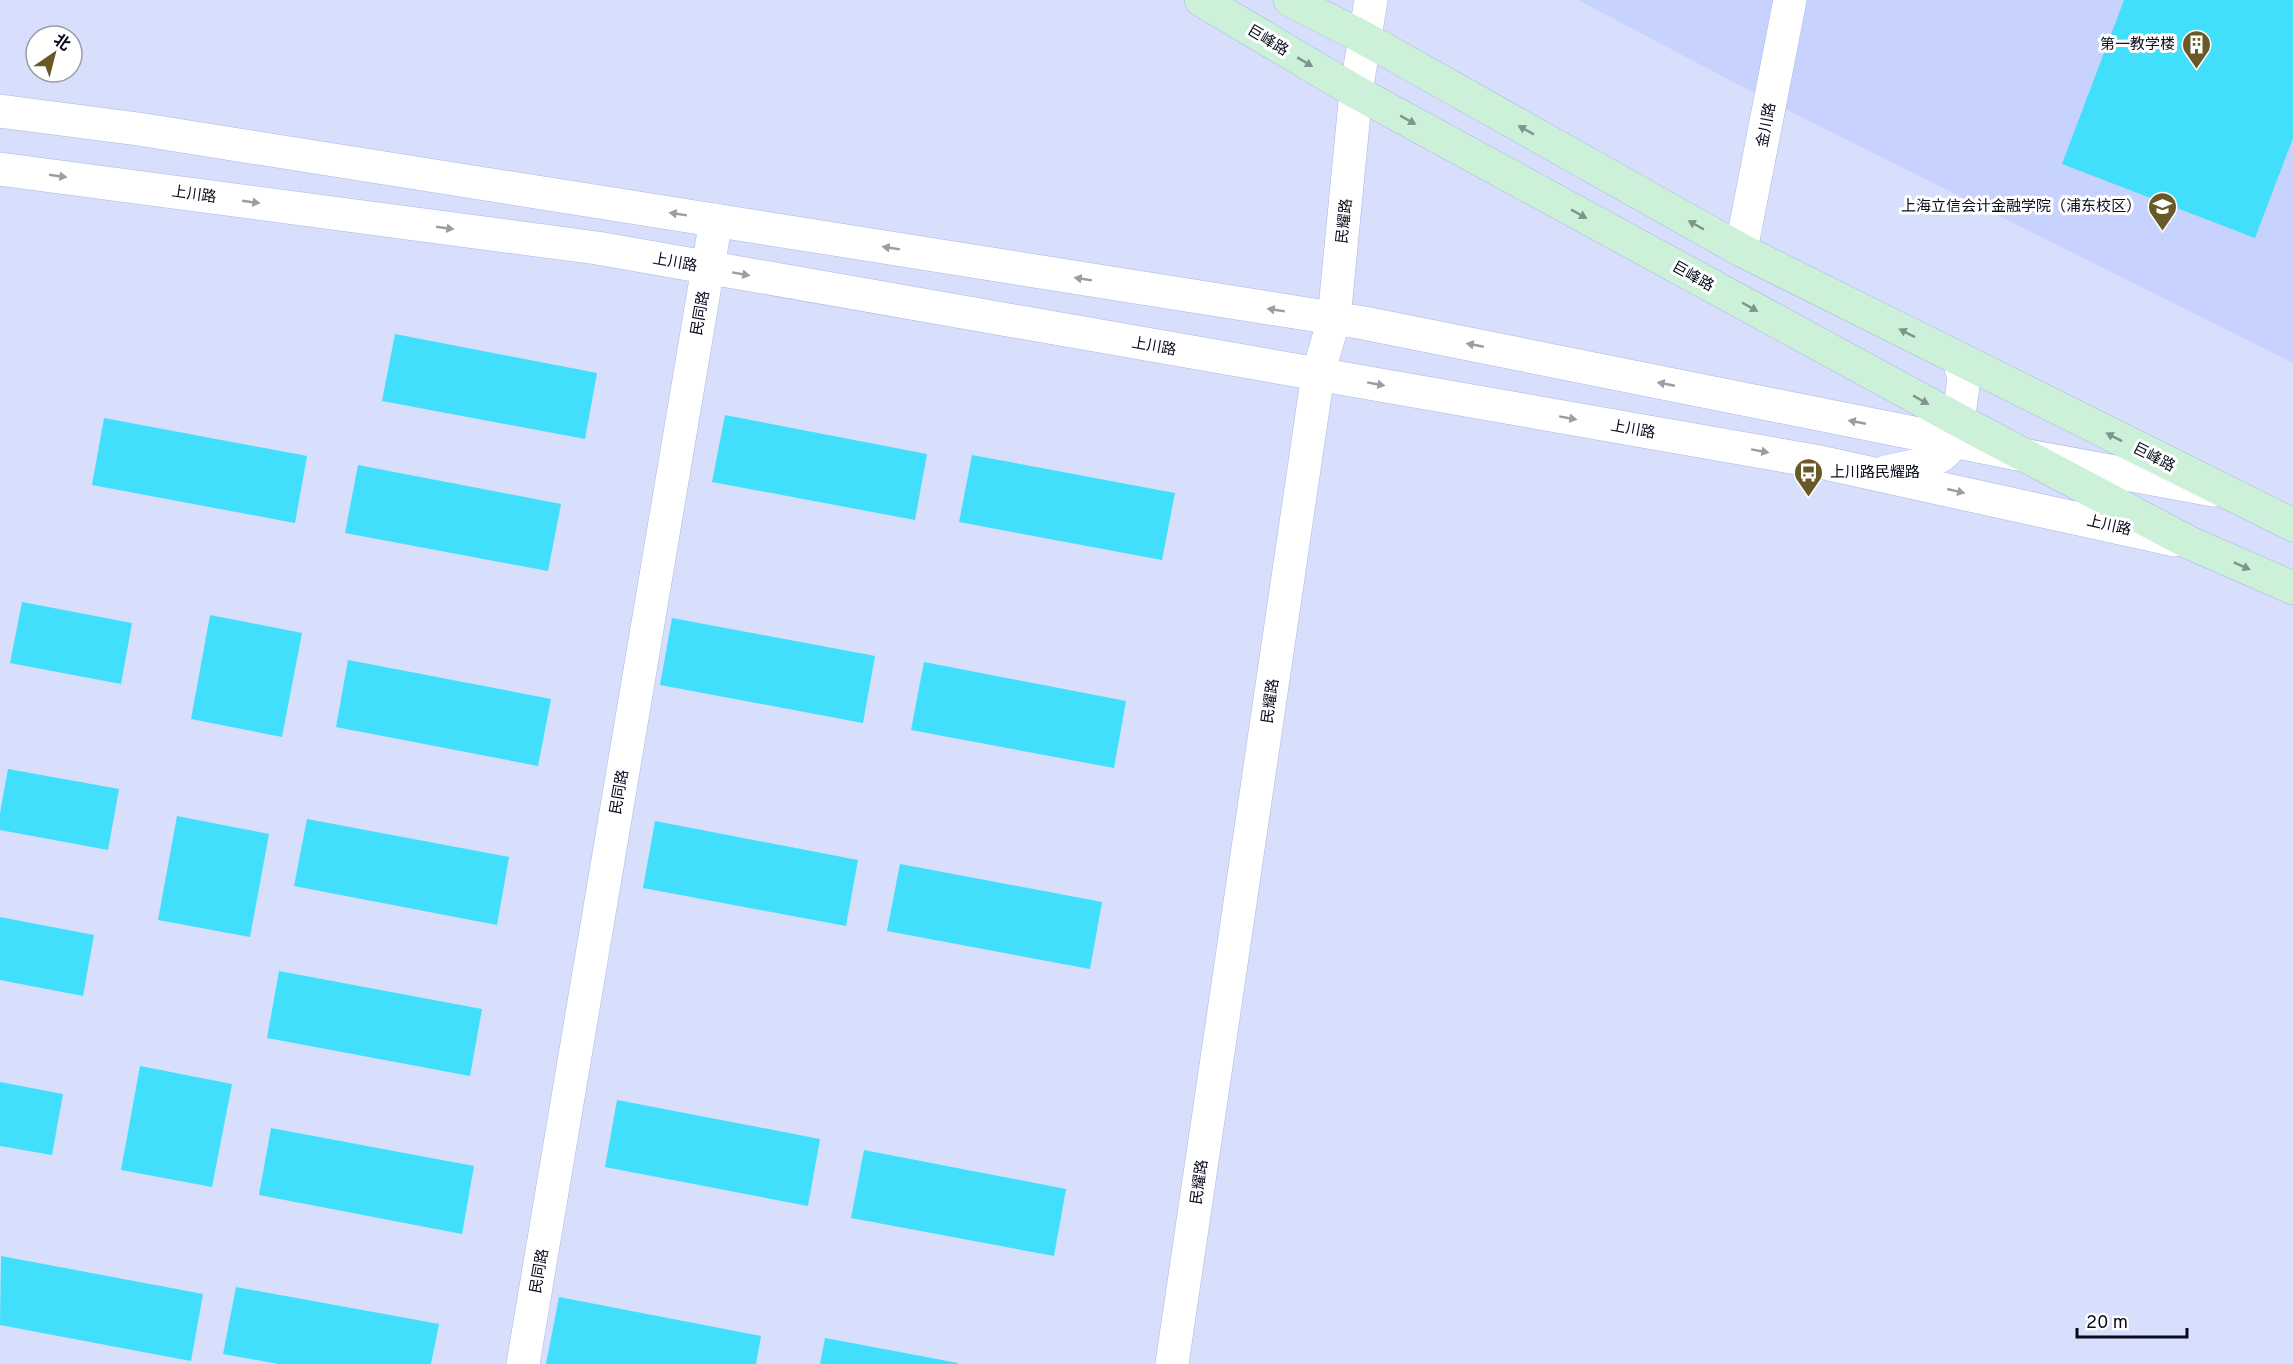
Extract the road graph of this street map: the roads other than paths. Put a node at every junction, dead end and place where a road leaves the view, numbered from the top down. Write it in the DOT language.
graph roads {
  1 [pos="1201,0"];
  2 [pos="1290,0"];
  3 [pos="1371,0"];
  4 [pos="1790,0"];
  5 [pos="1364,38"];
  6 [pos="1356,92"];
  7 [pos="0,111"];
  8 [pos="0,169"];
  9 [pos="716,220"];
  10 [pos="1741,250"];
  11 [pos="707,268"];
  12 [pos="1334,319"];
  13 [pos="1959,360"];
  14 [pos="1318,374"];
  15 [pos="1958,431"];
  16 [pos="2023,455"];
  17 [pos="1879,474"];
  18 [pos="2223,492"];
  19 [pos="2293,525"];
  20 [pos="2190,543"];
  21 [pos="2293,588"];
  22 [pos="523,1364"];
  23 [pos="1172,1364"];
  1 -- 6 [label="main road, 巨峰路, one-way"];
  2 -- 5 [label="main road, 巨峰路"];
  3 -- 5 [label="street, 民耀路"];
  4 -- 10 [label="street, 金川路"];
  5 -- 6 [label="street, 民耀路"];
  10 -- 5 [label="main road, 巨峰路, one-way"];
  6 -- 12 [label="street, 民耀路"];
  6 -- 15 [label="main road, 巨峰路, one-way"];
  9 -- 7 [label="street, one-way"];
  8 -- 11 [label="street, 上川路, one-way"];
  9 -- 11 [label="street, 民同路"];
  12 -- 9 [label="street, one-way"];
  13 -- 10 [label="main road, 巨峰路, one-way"];
  11 -- 14 [label="street, 上川路, one-way"];
  11 -- 22 [label="street, 民同路"];
  12 -- 14 [label="street, 民耀路"];
  15 -- 12 [label="street, one-way"];
  13 -- 15 [label="street"];
  18 -- 13 [label="main road, 巨峰路, one-way"];
  14 -- 17 [label="street, 上川路, one-way"];
  14 -- 23 [label="street, 民耀路"];
  15 -- 16 [label="main road, 巨峰路"];
  15 -- 17 [label="street"];
  16 -- 18 [label="street"];
  16 -- 20 [label="main road, 巨峰路"];
  17 -- 20 [label="street, 上川路, one-way"];
  18 -- 19 [label="main road"];
  20 -- 21 [label="main road, 上川路, one-way"];
}
